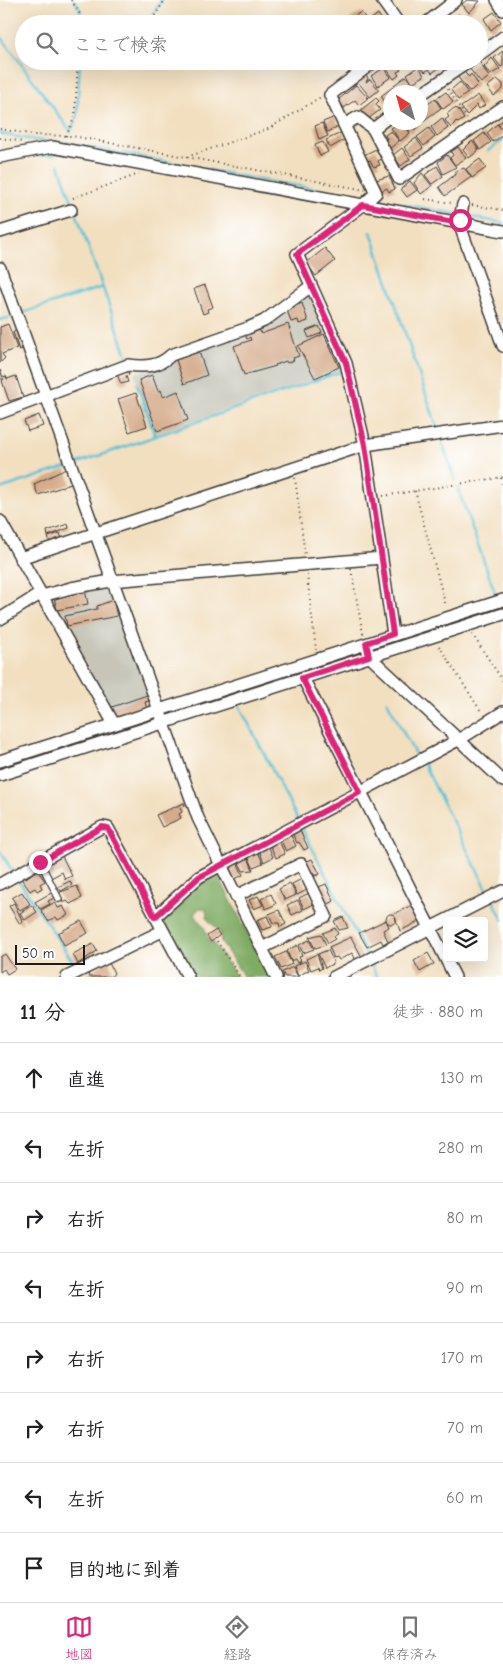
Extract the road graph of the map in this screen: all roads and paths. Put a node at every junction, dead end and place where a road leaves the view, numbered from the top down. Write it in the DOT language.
graph roads {
  1 [pos="71,0"];
  2 [pos="165,0"];
  3 [pos="382,0"];
  4 [pos="456,0"];
  5 [pos="497,0"];
  6 [pos="503,10"];
  7 [pos="80,15"];
  8 [pos="155,15"];
  9 [pos="393,15"];
  10 [pos="437,15"];
  11 [pos="503,37"];
  12 [pos="488,48"];
  13 [pos="78,70"];
  14 [pos="363,70"];
  15 [pos="457,70"];
  16 [pos="442,81"];
  17 [pos="428,90"];
  18 [pos="330,95"];
  19 [pos="503,107"];
  20 [pos="383,121"];
  21 [pos="344,125"];
  22 [pos="473,128"];
  23 [pos="0,129"];
  24 [pos="372,129"];
  25 [pos="66,136"];
  26 [pos="0,157"];
  27 [pos="187,157"];
  28 [pos="151,166"];
  29 [pos="376,193"];
  30 [pos="73,198"];
  31 [pos="364,204"];
  32 [pos="463,205"];
  33 [pos="71,210"];
  34 [pos="460,221"];
  35 [pos="503,231"];
  36 [pos="0,232"];
  37 [pos="0,268"];
  38 [pos="311,286"];
  39 [pos="503,346"];
  40 [pos="46,396"];
  41 [pos="0,414"];
  42 [pos="503,425"];
  43 [pos="365,445"];
  44 [pos="502,478"];
  45 [pos="503,485"];
  46 [pos="415,491"];
  47 [pos="373,498"];
  48 [pos="0,521"];
  49 [pos="94,533"];
  50 [pos="20,558"];
  51 [pos="382,558"];
  52 [pos="350,561"];
  53 [pos="111,581"];
  54 [pos="41,595"];
  55 [pos="503,600"];
  56 [pos="503,614"];
  57 [pos="449,617"];
  58 [pos="0,618"];
  59 [pos="467,625"];
  60 [pos="393,634"];
  61 [pos="433,636"];
  62 [pos="367,648"];
  63 [pos="302,678"];
  64 [pos="503,682"];
  65 [pos="503,712"];
  66 [pos="160,716"];
  67 [pos="488,722"];
  68 [pos="114,724"];
  69 [pos="460,739"];
  70 [pos="0,761"];
  71 [pos="0,775"];
  72 [pos="503,781"];
  73 [pos="360,792"];
  74 [pos="40,862"];
  75 [pos="221,866"];
  76 [pos="0,884"];
  77 [pos="503,891"];
  78 [pos="236,896"];
  79 [pos="59,899"];
  80 [pos="155,917"];
  81 [pos="430,928"];
  82 [pos="162,931"];
  83 [pos="217,941"];
  84 [pos="262,948"];
  85 [pos="67,977"];
  86 [pos="188,977"];
  87 [pos="240,977"];
  88 [pos="276,977"];
  89 [pos="334,977"];
  90 [pos="455,977"];
  1 -- 7 [label="path"];
  2 -- 8 [label="path"];
  3 -- 9 [label="street"];
  4 -- 10 [label="street"];
  5 -- 6 [label="street"];
  11 -- 12 [label="street"];
  13 -- 25 [label="path"];
  14 -- 18 [label="street"];
  15 -- 16 [label="street"];
  16 -- 17 [label="street"];
  16 -- 22 [label="path"];
  18 -- 21 [label="street"];
  18 -- 27 [label="path"];
  19 -- 22 [label="street"];
  20 -- 24 [label="street"];
  21 -- 24 [label="street"];
  21 -- 29 [label="street"];
  22 -- 24 [label="street"];
  23 -- 25 [label="path"];
  25 -- 27 [label="path"];
  26 -- 28 [label="street"];
  27 -- 29 [label="path"];
  28 -- 30 [label="path"];
  28 -- 31 [label="street"];
  29 -- 31 [label="street"];
  31 -- 34 [label="street"];
  31 -- 38 [label="street"];
  32 -- 34 [label="street"];
  33 -- 36 [label="street"];
  34 -- 35 [label="street"];
  34 -- 39 [label="street"];
  37 -- 40 [label="street"];
  38 -- 40 [label="street"];
  38 -- 43 [label="street"];
  40 -- 41 [label="street"];
  40 -- 49 [label="street"];
  42 -- 43 [label="street"];
  43 -- 47 [label="street"];
  43 -- 49 [label="street"];
  44 -- 45 [label="path"];
  44 -- 46 [label="path"];
  46 -- 47 [label="path"];
  46 -- 57 [label="path"];
  47 -- 51 [label="street"];
  48 -- 50 [label="street"];
  49 -- 50 [label="street"];
  49 -- 53 [label="street"];
  50 -- 54 [label="street"];
  51 -- 52 [label="street"];
  51 -- 60 [label="street"];
  52 -- 53 [label="street"];
  52 -- 62 [label="path"];
  53 -- 54 [label="street"];
  53 -- 66 [label="street"];
  54 -- 58 [label="street"];
  54 -- 68 [label="street"];
  55 -- 57 [label="street"];
  56 -- 59 [label="street"];
  57 -- 60 [label="street"];
  59 -- 61 [label="street"];
  59 -- 64 [label="path"];
  60 -- 62 [label="street"];
  61 -- 62 [label="street"];
  61 -- 67 [label="path"];
  62 -- 63 [label="street"];
  62 -- 66 [label="street"];
  62 -- 69 [label="street"];
  63 -- 66 [label="street"];
  63 -- 73 [label="street"];
  65 -- 67 [label="street"];
  66 -- 68 [label="street"];
  66 -- 71 [label="street"];
  66 -- 75 [label="street"];
  67 -- 69 [label="street"];
  68 -- 70 [label="street"];
  69 -- 72 [label="street"];
  69 -- 73 [label="street"];
  73 -- 75 [label="street"];
  73 -- 81 [label="street"];
  74 -- 76 [label="street"];
  74 -- 79 [label="lane"];
  74 -- 80 [label="street"];
  75 -- 78 [label="street"];
  75 -- 80 [label="street"];
  77 -- 81 [label="street"];
  78 -- 84 [label="street"];
  78 -- 84 [label="street"];
  80 -- 82 [label="street"];
  81 -- 89 [label="street"];
  81 -- 90 [label="street"];
  82 -- 85 [label="street"];
  82 -- 86 [label="street"];
  83 -- 87 [label="path"];
  84 -- 88 [label="street"];
}
